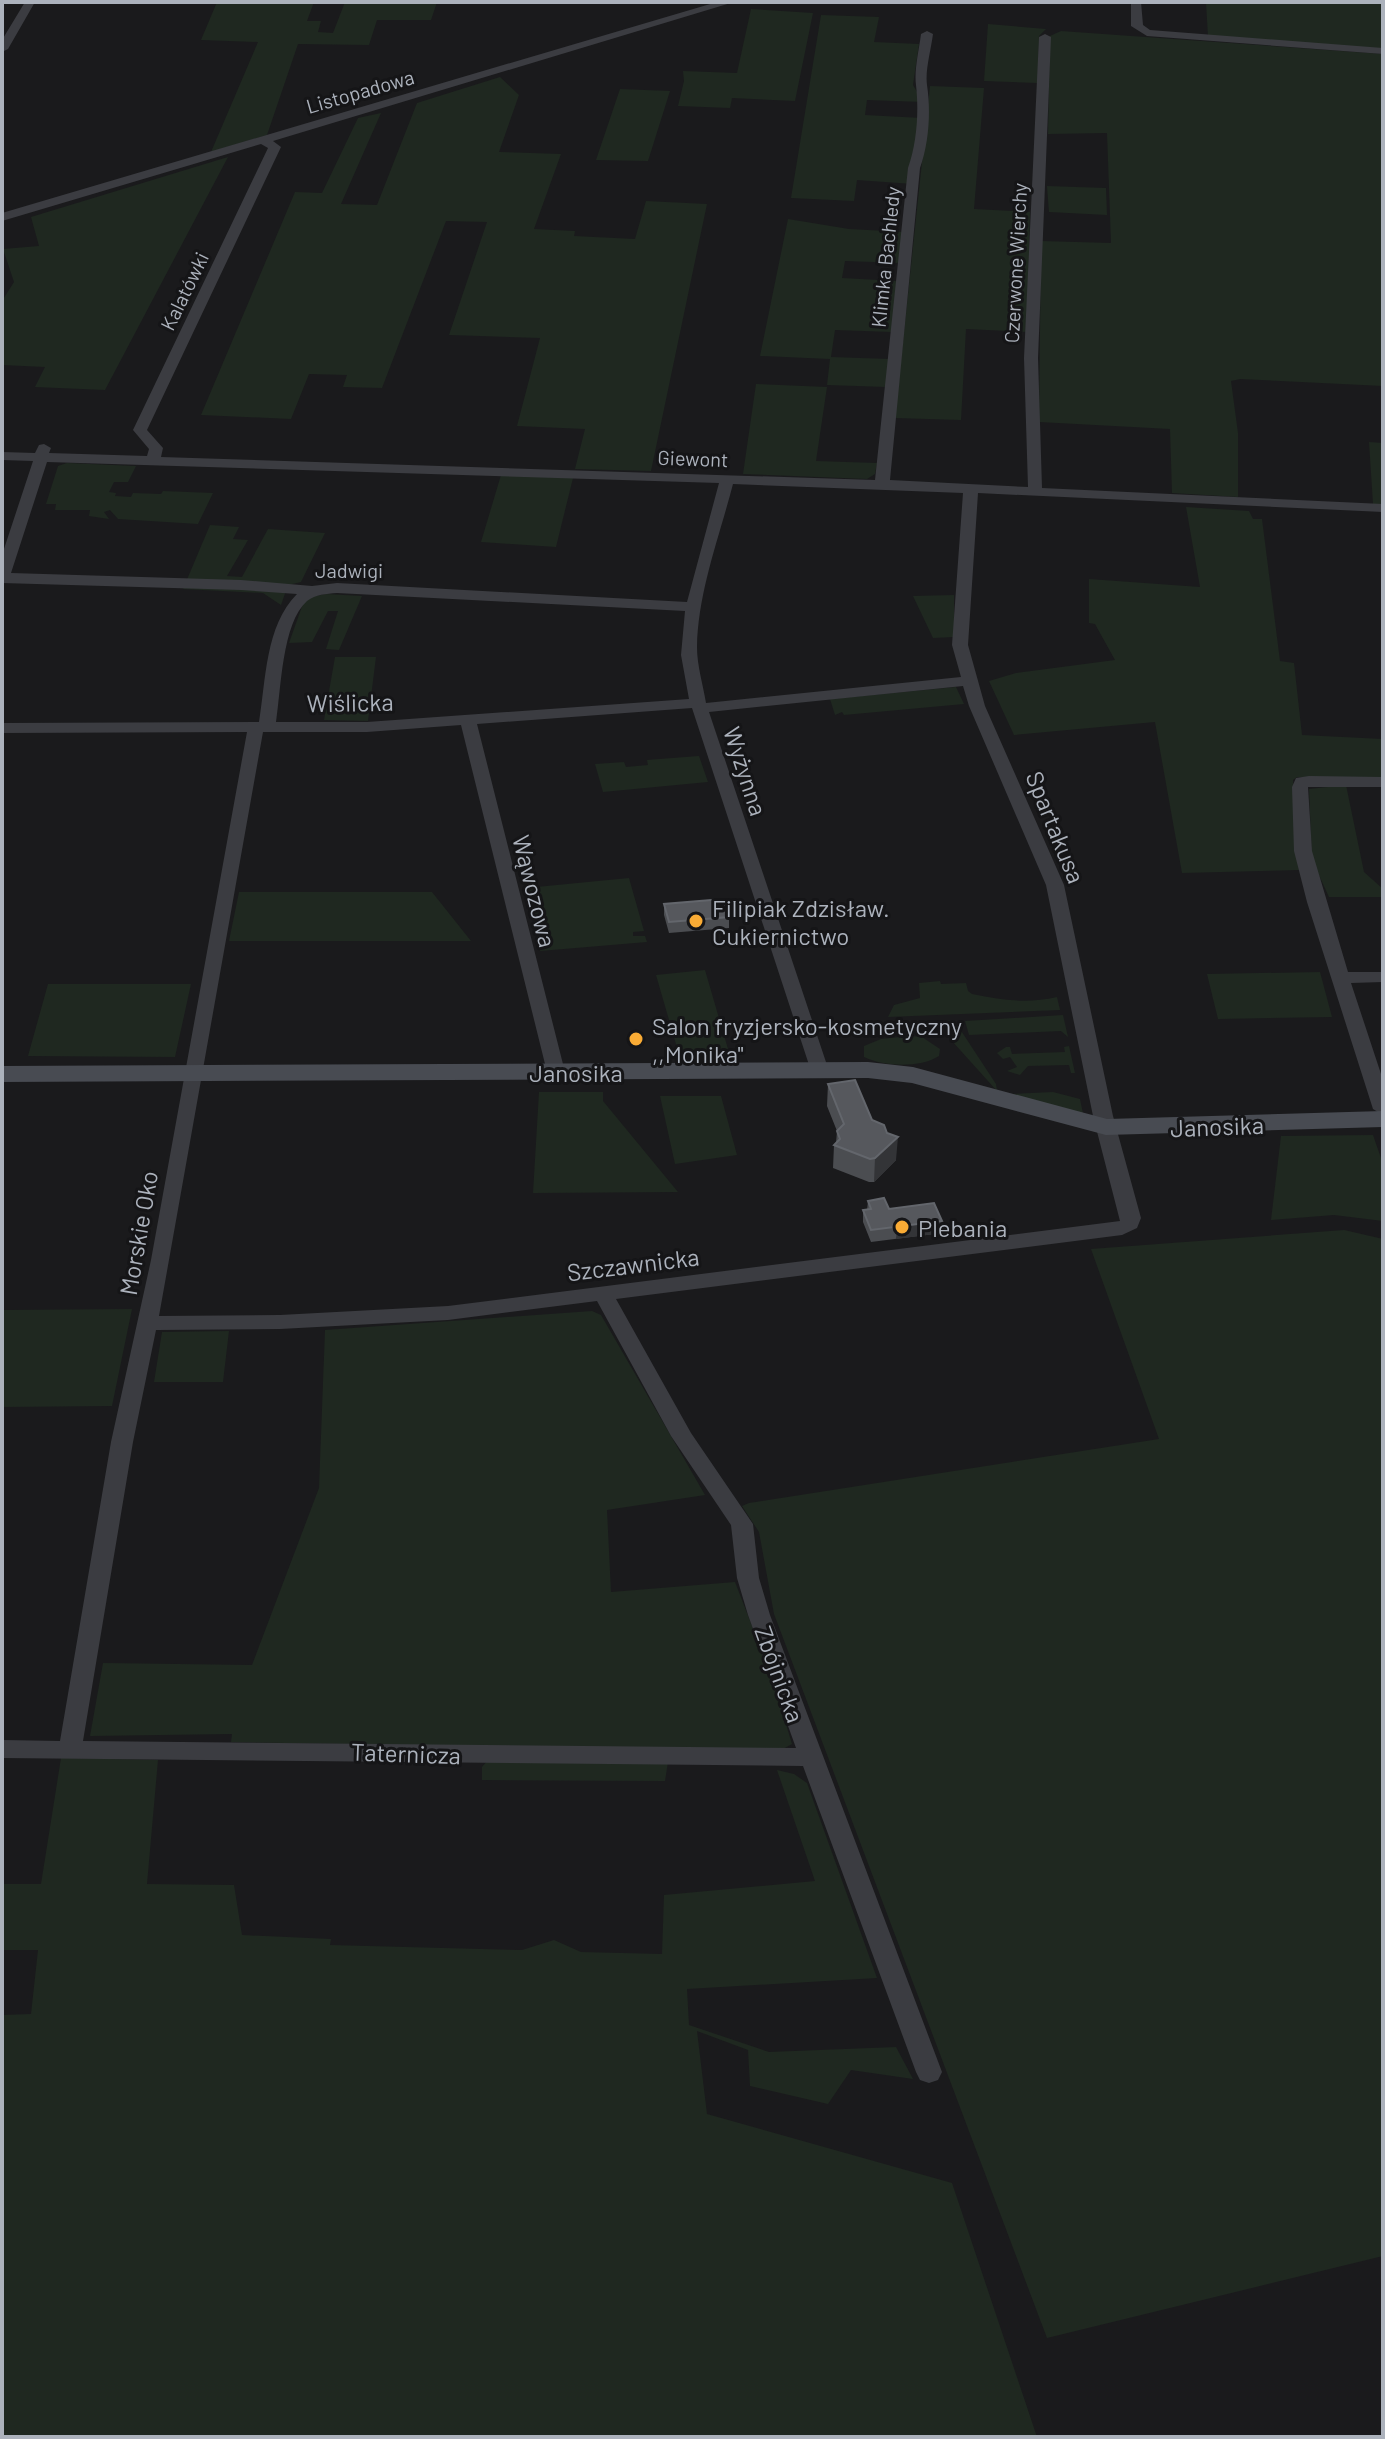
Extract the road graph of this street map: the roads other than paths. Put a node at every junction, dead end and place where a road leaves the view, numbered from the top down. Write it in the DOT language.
graph roads {
  1 [pos="30,2"];
  2 [pos="729,2"];
  3 [pos="1136,2"];
  4 [pos="927,34"];
  5 [pos="1045,37"];
  6 [pos="2,49"];
  7 [pos="1383,51"];
  8 [pos="263,140"];
  9 [pos="2,217"];
  10 [pos="43,453"];
  11 [pos="2,456"];
  12 [pos="153,461"];
  13 [pos="727,479"];
  14 [pos="882,485"];
  15 [pos="971,489"];
  16 [pos="1035,492"];
  17 [pos="1383,509"];
  18 [pos="2,578"];
  19 [pos="312,591"];
  20 [pos="695,607"];
  21 [pos="969,681"];
  22 [pos="699,705"];
  23 [pos="468,722"];
  24 [pos="262,726"];
  25 [pos="2,728"];
  26 [pos="1383,782"];
  27 [pos="1383,977"];
  28 [pos="1340,978"];
  29 [pos="820,1071"];
  30 [pos="556,1072"];
  31 [pos="2,1074"];
  32 [pos="193,1074"];
  33 [pos="1383,1109"];
  34 [pos="1383,1119"];
  35 [pos="1106,1127"];
  36 [pos="1122,1229"];
  37 [pos="603,1293"];
  38 [pos="148,1323"];
  39 [pos="2,1749"];
  40 [pos="70,1749"];
  41 [pos="810,1757"];
  42 [pos="929,2072"];
  1 -- 6 [label="street"];
  2 -- 8 [label="street, Listopadowa"];
  3 -- 7 [label="street"];
  4 -- 14 [label="street, Klimka Bachledy"];
  5 -- 16 [label="street, Czerwone Wierchy"];
  8 -- 9 [label="street, Listopadowa"];
  8 -- 12 [label="street, Kalatówki"];
  10 -- 11 [label="street, Giewont"];
  10 -- 12 [label="street, Giewont"];
  10 -- 18 [label="street"];
  12 -- 13 [label="street, Giewont"];
  13 -- 14 [label="street, Giewont"];
  13 -- 20 [label="street, Wyżynna"];
  14 -- 15 [label="street, Giewont"];
  15 -- 16 [label="street, Giewont"];
  15 -- 21 [label="street, Spartakusa"];
  16 -- 17 [label="street, Giewont"];
  18 -- 19 [label="street, Jadwigi"];
  19 -- 20 [label="street, Jadwigi"];
  19 -- 24 [label="street, Morskie Oko"];
  20 -- 22 [label="street, Wyżynna"];
  21 -- 22 [label="street, Wiślicka"];
  21 -- 35 [label="street, Spartakusa"];
  22 -- 23 [label="street, Wiślicka"];
  22 -- 29 [label="street, Wyżynna"];
  23 -- 24 [label="street, Wiślicka"];
  23 -- 30 [label="street, Wąwozowa"];
  24 -- 25 [label="street, Wiślicka"];
  24 -- 32 [label="street, Morskie Oko"];
  26 -- 28 [label="street"];
  27 -- 28 [label="street"];
  28 -- 33 [label="street"];
  29 -- 30 [label="street, Janosika"];
  29 -- 35 [label="street, Janosika"];
  30 -- 32 [label="street, Janosika"];
  31 -- 32 [label="street, Janosika"];
  32 -- 38 [label="street, Morskie Oko"];
  34 -- 35 [label="street, Janosika"];
  35 -- 36 [label="street, Spartakusa"];
  36 -- 37 [label="street, Szczawnicka"];
  37 -- 38 [label="street, Szczawnicka"];
  37 -- 41 [label="street, Zbójnicka"];
  38 -- 40 [label="street, Morskie Oko"];
  39 -- 40 [label="street, Taternicza"];
  40 -- 41 [label="street, Taternicza"];
  41 -- 42 [label="street, Zbójnicka"];
}
